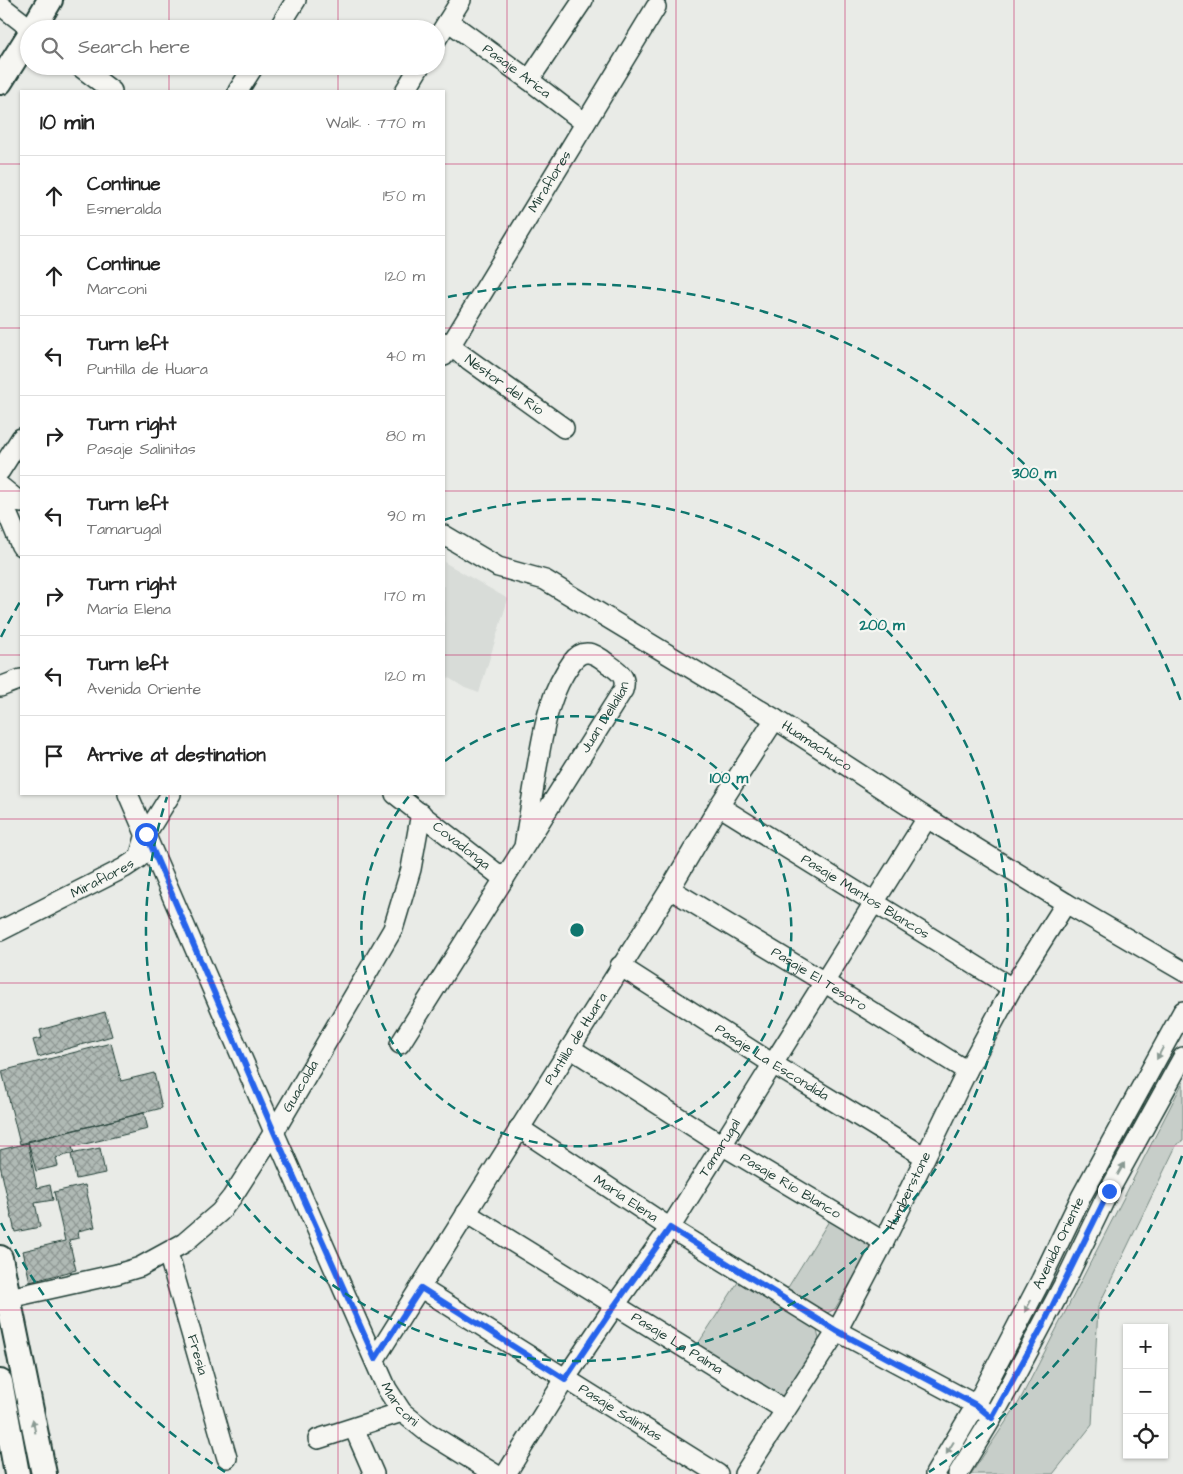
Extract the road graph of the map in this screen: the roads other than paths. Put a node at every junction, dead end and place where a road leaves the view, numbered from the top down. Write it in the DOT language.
graph roads {
  1 [pos="50,0"];
  2 [pos="296,0"];
  3 [pos="461,0"];
  4 [pos="583,0"];
  5 [pos="0,5"];
  6 [pos="656,7"];
  7 [pos="20,20"];
  8 [pos="38,20"];
  9 [pos="284,20"];
  10 [pos="448,22"];
  11 [pos="445,26"];
  12 [pos="20,50"];
  13 [pos="92,75"];
  14 [pos="248,75"];
  15 [pos="414,75"];
  16 [pos="529,80"];
  17 [pos="0,82"];
  18 [pos="111,90"];
  19 [pos="239,90"];
  20 [pos="405,90"];
  21 [pos="585,123"];
  22 [pos="446,348"];
  23 [pos="564,428"];
  24 [pos="20,440"];
  25 [pos="0,472"];
  26 [pos="0,486"];
  27 [pos="0,496"];
  28 [pos="20,502"];
  29 [pos="445,536"];
  30 [pos="20,544"];
  31 [pos="20,679"];
  32 [pos="0,687"];
  33 [pos="775,720"];
  34 [pos="128,795"];
  35 [pos="170,795"];
  36 [pos="396,795"];
  37 [pos="718,806"];
  38 [pos="420,812"];
  39 [pos="927,818"];
  40 [pos="146,834"];
  41 [pos="524,847"];
  42 [pos="504,879"];
  43 [pos="670,889"];
  44 [pos="1066,903"];
  45 [pos="873,904"];
  46 [pos="0,931"];
  47 [pos="620,966"];
  48 [pos="1183,971"];
  49 [pos="824,982"];
  50 [pos="1012,988"];
  51 [pos="1183,1011"];
  52 [pos="400,1044"];
  53 [pos="570,1048"];
  54 [pos="1183,1057"];
  55 [pos="773,1064"];
  56 [pos="967,1071"];
  57 [pos="519,1128"];
  58 [pos="274,1132"];
  59 [pos="722,1144"];
  60 [pos="925,1157"];
  61 [pos="466,1213"];
  62 [pos="670,1228"];
  63 [pos="884,1242"];
  64 [pos="168,1253"];
  65 [pos="0,1258"];
  66 [pos="421,1288"];
  67 [pos="4,1299"];
  68 [pos="615,1305"];
  69 [pos="837,1331"];
  70 [pos="375,1359"];
  71 [pos="565,1379"];
  72 [pos="0,1382"];
  73 [pos="976,1405"];
  74 [pos="785,1410"];
  75 [pos="402,1412"];
  76 [pos="992,1418"];
  77 [pos="354,1428"];
  78 [pos="318,1439"];
  79 [pos="228,1458"];
  80 [pos="17,1474"];
  81 [pos="44,1474"];
  82 [pos="374,1474"];
  83 [pos="495,1474"];
  84 [pos="506,1474"];
  85 [pos="718,1474"];
  86 [pos="744,1474"];
  87 [pos="935,1474"];
  88 [pos="958,1474"];
  1 -- 8 [label="main road"];
  2 -- 9 [label="street"];
  3 -- 10 [label="street"];
  4 -- 16 [label="street"];
  5 -- 7 [label="street"];
  6 -- 21 [label="street, Miraflores"];
  10 -- 11 [label="street"];
  10 -- 16 [label="street, Pasaje Arica"];
  12 -- 17 [label="main road"];
  13 -- 18 [label="street"];
  14 -- 19 [label="street"];
  15 -- 20 [label="street"];
  16 -- 21 [label="street, Pasaje Arica"];
  21 -- 22 [label="street, Miraflores"];
  22 -- 23 [label="street, Néstor del Río"];
  24 -- 25 [label="street"];
  26 -- 28 [label="street"];
  27 -- 30 [label="street"];
  29 -- 33 [label="street, Huamachuco"];
  31 -- 32 [label="street"];
  33 -- 37 [label="street, Puntilla de Huara"];
  33 -- 39 [label="street, Huamachuco"];
  34 -- 40 [label="street, Marconi"];
  35 -- 40 [label="street, Miraflores"];
  36 -- 38 [label="street, Covadonga"];
  37 -- 43 [label="street, Puntilla de Huara"];
  37 -- 45 [label="street, Pasaje Mantos Blancos"];
  38 -- 42 [label="street, Covadonga"];
  38 -- 58 [label="street, Guacolda"];
  39 -- 44 [label="street, Huamachuco"];
  39 -- 45 [label="street, Tamarugal"];
  40 -- 46 [label="street, Miraflores"];
  40 -- 58 [label="street, Marconi"];
  41 -- 41 [label="street, Juan Dellalian"];
  41 -- 42 [label="street, Juan Dellalian"];
  42 -- 52 [label="street, Juan Dellalian"];
  43 -- 47 [label="street, Puntilla de Huara"];
  43 -- 49 [label="street, Pasaje El Tesoro"];
  44 -- 48 [label="street, Huamachuco"];
  44 -- 50 [label="street, Humberstone"];
  45 -- 49 [label="street, Tamarugal"];
  45 -- 50 [label="street, Pasaje Mantos Blancos"];
  47 -- 53 [label="street, Puntilla de Huara"];
  47 -- 55 [label="street, Pasaje La Escondida"];
  49 -- 55 [label="street, Tamarugal"];
  49 -- 56 [label="street, Pasaje El Tesoro"];
  50 -- 56 [label="street, Humberstone"];
  51 -- 73 [label="street, Avenida Oriente, one-way"];
  53 -- 57 [label="street, Puntilla de Huara"];
  53 -- 59 [label="street, Pasaje Río Blanco"];
  76 -- 54 [label="street, Avenida Oriente, one-way"];
  55 -- 59 [label="street, Tamarugal"];
  55 -- 60 [label="street, Pasaje La Escondida"];
  56 -- 60 [label="street, Humberstone"];
  57 -- 61 [label="street, Puntilla de Huara"];
  57 -- 62 [label="street, María Elena"];
  58 -- 64 [label="street, Guacolda"];
  58 -- 70 [label="street, Marconi"];
  59 -- 62 [label="street, Tamarugal"];
  59 -- 63 [label="street, Pasaje Río Blanco"];
  60 -- 63 [label="street, Humberstone"];
  61 -- 66 [label="street, Puntilla de Huara"];
  61 -- 68 [label="street, Pasaje La Palma"];
  62 -- 68 [label="street, Tamarugal"];
  62 -- 69 [label="street, María Elena"];
  63 -- 69 [label="street, Humberstone"];
  64 -- 67 [label="street, Guacolda"];
  64 -- 79 [label="street, Fresia"];
  65 -- 67 [label="main road"];
  66 -- 70 [label="street, Puntilla de Huara"];
  66 -- 71 [label="street, Pasaje Salinitas"];
  81 -- 67 [label="main road, one-way"];
  68 -- 71 [label="street, Tamarugal"];
  68 -- 74 [label="street, Pasaje La Palma"];
  69 -- 73 [label="street, María Elena"];
  69 -- 74 [label="street, Humberstone"];
  70 -- 75 [label="street, Marconi"];
  71 -- 84 [label="street, Tamarugal"];
  71 -- 85 [label="street, Pasaje Salinitas"];
  72 -- 80 [label="main road"];
  73 -- 76 [label="street, María Elena"];
  73 -- 87 [label="street, Avenida Oriente, one-way"];
  74 -- 86 [label="street, Humberstone"];
  75 -- 77 [label="street"];
  75 -- 83 [label="street, Marconi"];
  76 -- 88 [label="street, Avenida Oriente"];
  77 -- 78 [label="street"];
  77 -- 82 [label="street"];
}
